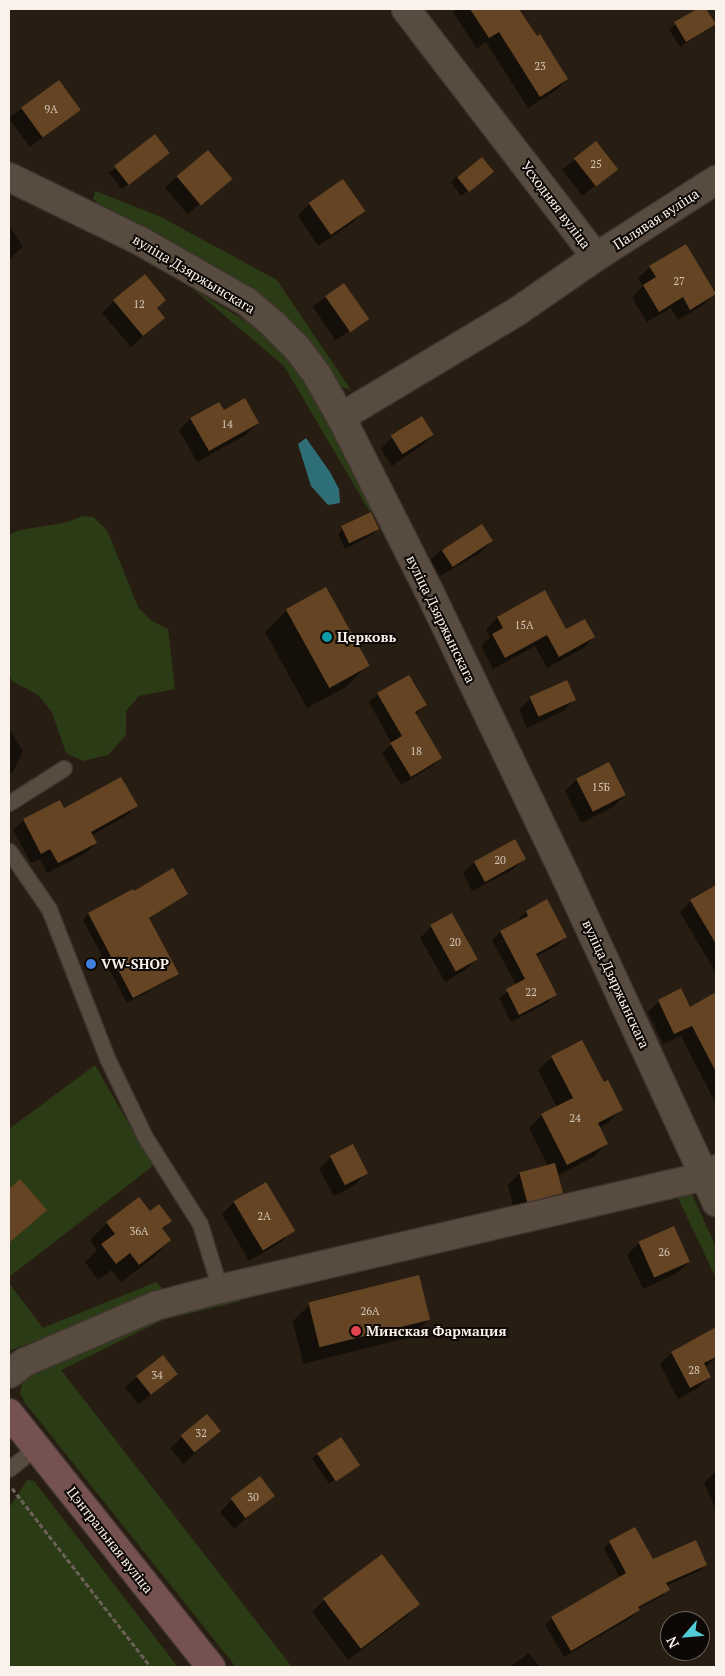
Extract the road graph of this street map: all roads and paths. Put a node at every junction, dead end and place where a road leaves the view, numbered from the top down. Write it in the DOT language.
graph roads {
  1 [pos="406,9"];
  2 [pos="9,177"];
  3 [pos="716,180"];
  4 [pos="596,257"];
  5 [pos="342,416"];
  6 [pos="64,768"];
  7 [pos="9,804"];
  8 [pos="9,851"];
  9 [pos="710,1172"];
  10 [pos="716,1202"];
  11 [pos="220,1288"];
  12 [pos="9,1374"];
  13 [pos="9,1412"];
  14 [pos="36,1447"];
  15 [pos="9,1469"];
  16 [pos="9,1483"];
  17 [pos="151,1667"];
  18 [pos="211,1667"];
  1 -- 4 [label="street, Усходняя вуліца"];
  2 -- 5 [label="street, вуліца Дзяржынскага"];
  3 -- 4 [label="street, Палявая вуліца"];
  4 -- 5 [label="street, Усходняя вуліца"];
  5 -- 9 [label="street, вуліца Дзяржынскага"];
  6 -- 7 [label="lane"];
  8 -- 11 [label="lane"];
  9 -- 10 [label="street, вуліца Дзяржынскага"];
  9 -- 11 [label="street"];
  11 -- 12 [label="street"];
  13 -- 14 [label="main road, Цэнтральная вуліца"];
  14 -- 15 [label="lane"];
  14 -- 18 [label="main road, Цэнтральная вуліца"];
  16 -- 17 [label="path"];
}
